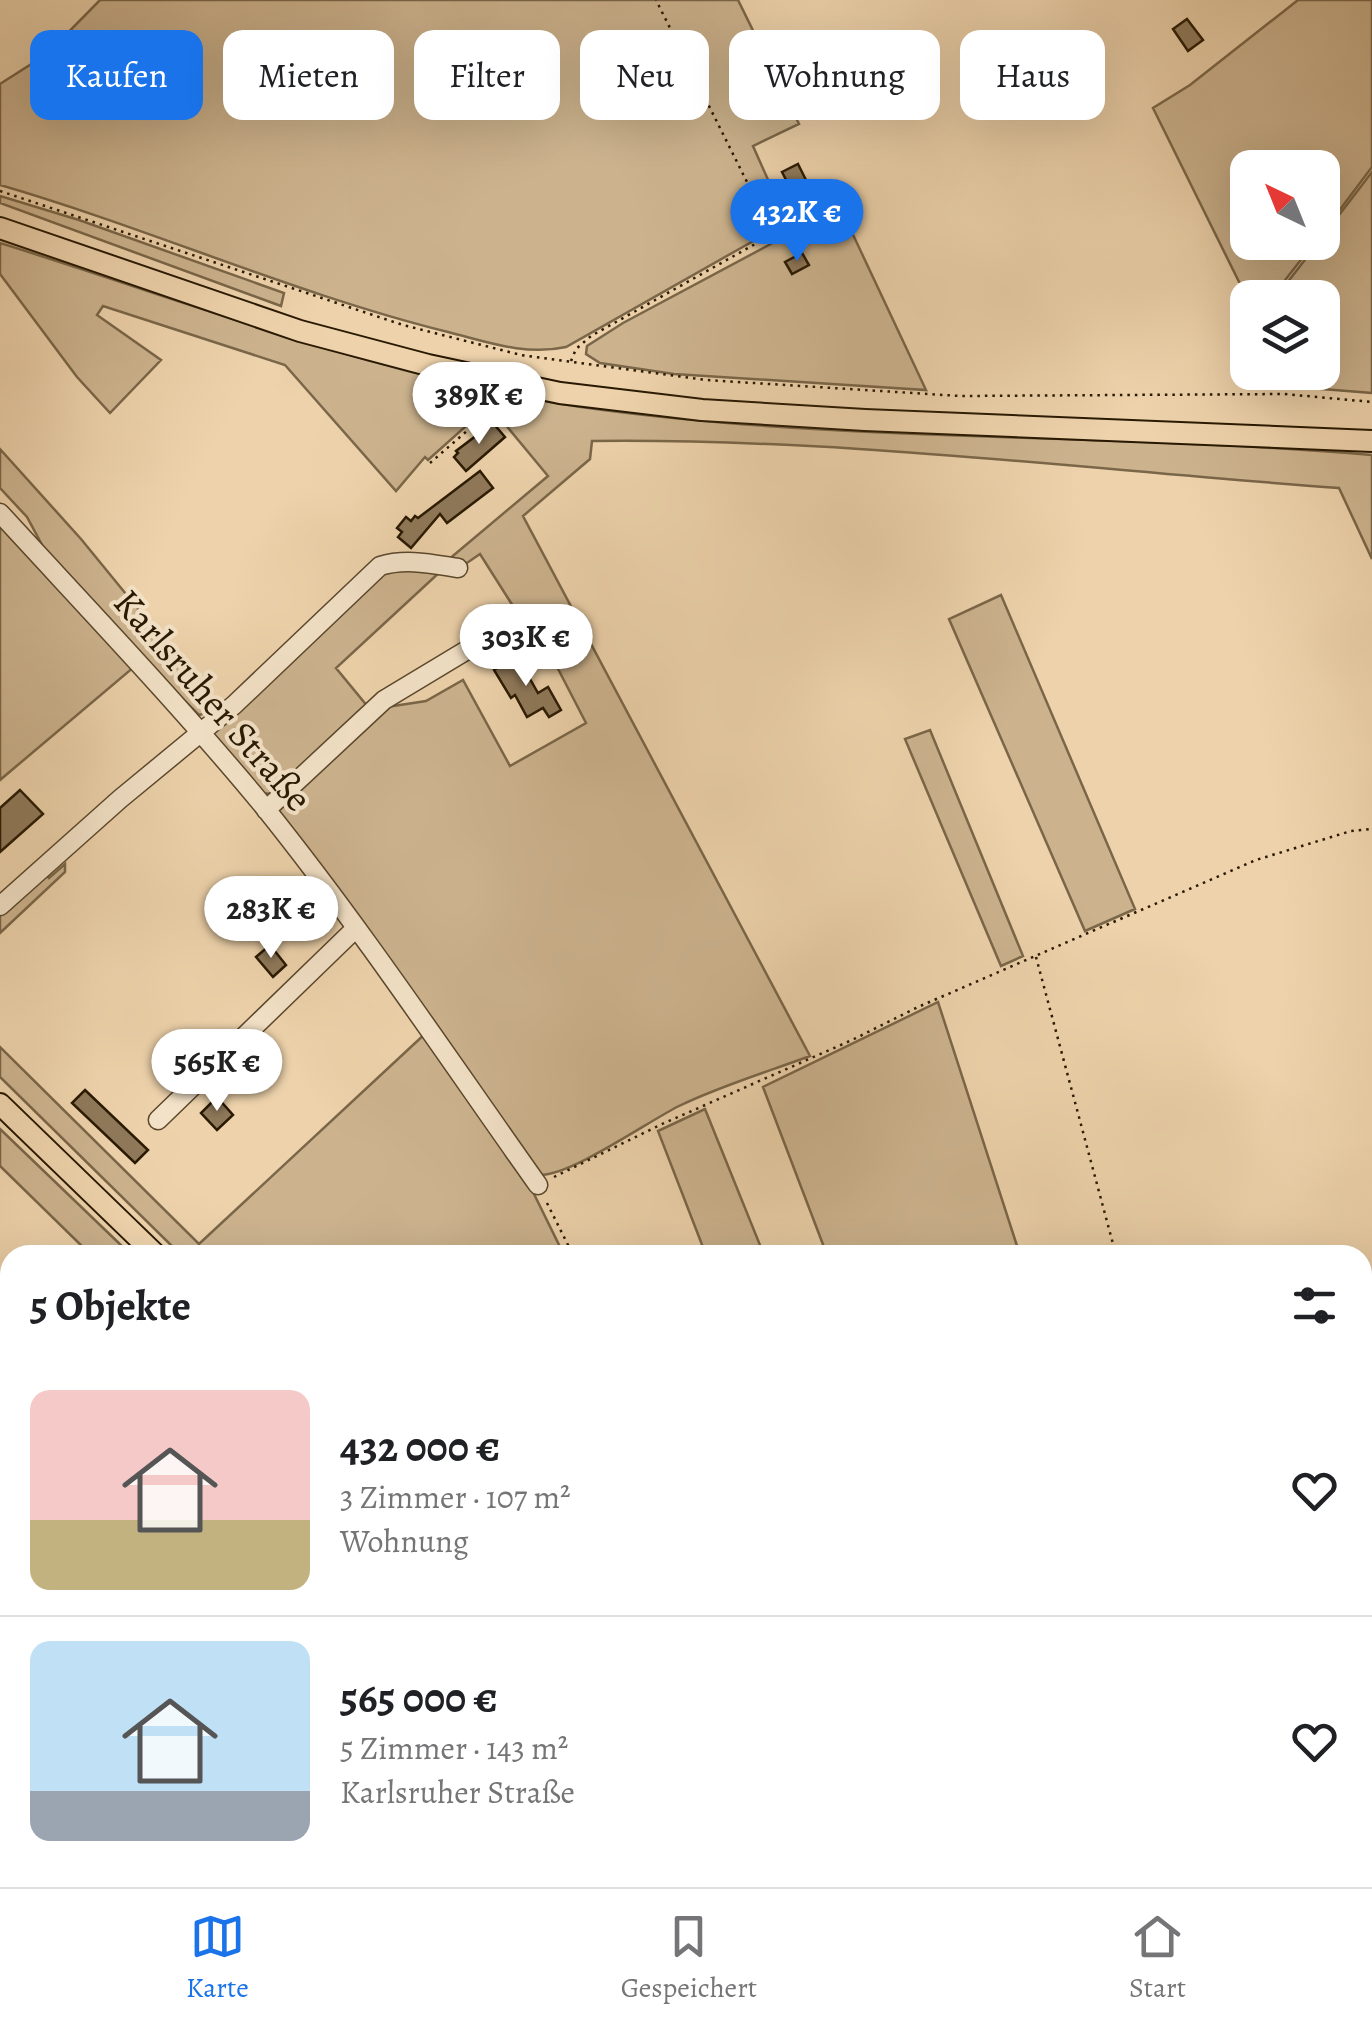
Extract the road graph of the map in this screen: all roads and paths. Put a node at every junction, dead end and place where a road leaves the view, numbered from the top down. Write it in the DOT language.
graph roads {
  1 [pos="656,0"];
  2 [pos="0,191"];
  3 [pos="0,228"];
  4 [pos="570,361"];
  5 [pos="1372,402"];
  6 [pos="475,424"];
  7 [pos="1372,440"];
  8 [pos="430,462"];
  9 [pos="0,512"];
  10 [pos="458,568"];
  11 [pos="467,650"];
  12 [pos="200,732"];
  13 [pos="266,810"];
  14 [pos="1372,829"];
  15 [pos="0,906"];
  16 [pos="356,929"];
  17 [pos="1036,956"];
  18 [pos="0,1104"];
  19 [pos="158,1120"];
  20 [pos="538,1185"];
  21 [pos="146,1245"];
  22 [pos="568,1245"];
  23 [pos="1113,1245"];
  1 -- 4 [label="path"];
  2 -- 4 [label="path"];
  3 -- 7 [label="main road"];
  4 -- 5 [label="path"];
  6 -- 8 [label="path"];
  9 -- 12 [label="street, Karlsruher Straße"];
  10 -- 12 [label="street"];
  11 -- 13 [label="street"];
  12 -- 13 [label="street, Karlsruher Straße"];
  12 -- 15 [label="street"];
  13 -- 16 [label="street, Karlsruher Straße"];
  14 -- 17 [label="path"];
  16 -- 19 [label="street"];
  16 -- 20 [label="street, Karlsruher Straße"];
  17 -- 20 [label="path"];
  17 -- 23 [label="path"];
  18 -- 21 [label="main road"];
  20 -- 22 [label="path"];
}
